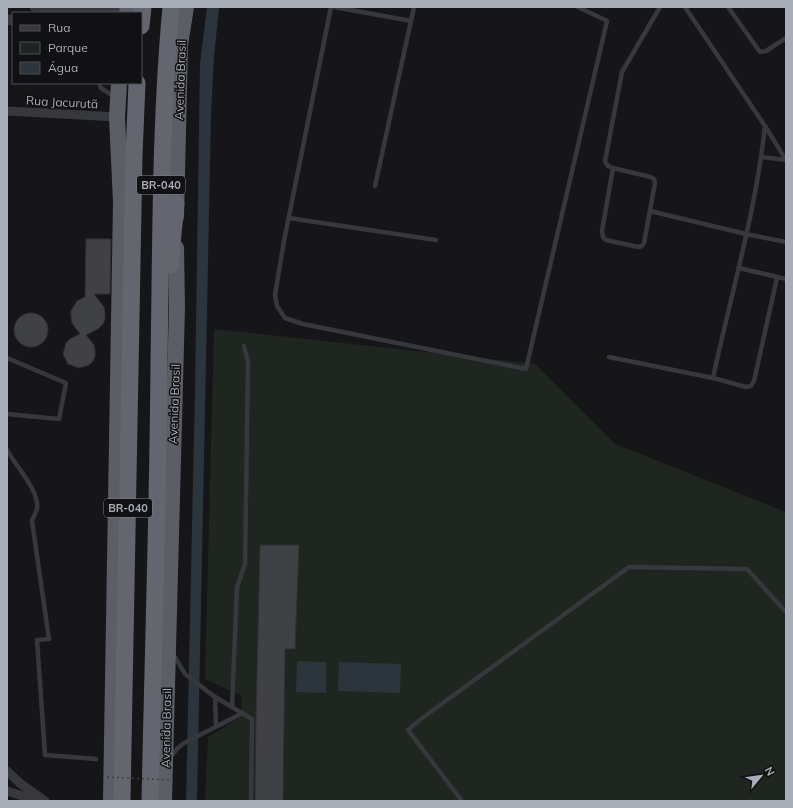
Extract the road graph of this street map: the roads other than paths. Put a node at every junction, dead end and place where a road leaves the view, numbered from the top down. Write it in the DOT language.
graph roads {
  1 [pos="34,7"];
  2 [pos="171,7"];
  3 [pos="186,7"];
  4 [pos="331,7"];
  5 [pos="334,7"];
  6 [pos="414,7"];
  7 [pos="578,7"];
  8 [pos="660,7"];
  9 [pos="685,7"];
  10 [pos="728,7"];
  11 [pos="129,10"];
  12 [pos="411,20"];
  13 [pos="786,38"];
  14 [pos="99,84"];
  15 [pos="119,84"];
  16 [pos="129,84"];
  17 [pos="137,84"];
  18 [pos="118,99"];
  19 [pos="7,111"];
  20 [pos="117,117"];
  21 [pos="765,126"];
  22 [pos="762,157"];
  23 [pos="786,160"];
  24 [pos="613,168"];
  25 [pos="375,186"];
  26 [pos="176,203"];
  27 [pos="650,211"];
  28 [pos="133,214"];
  29 [pos="289,218"];
  30 [pos="746,234"];
  31 [pos="436,240"];
  32 [pos="786,242"];
  33 [pos="739,268"];
  34 [pos="777,278"];
  35 [pos="786,279"];
  36 [pos="244,346"];
  37 [pos="609,357"];
  38 [pos="7,358"];
  39 [pos="159,362"];
  40 [pos="713,378"];
  41 [pos="7,414"];
  42 [pos="7,450"];
  43 [pos="786,612"];
  44 [pos="168,646"];
  45 [pos="215,697"];
  46 [pos="232,707"];
  47 [pos="244,713"];
  48 [pos="216,726"];
  49 [pos="96,759"];
  50 [pos="165,764"];
  51 [pos="7,771"];
  52 [pos="7,791"];
  53 [pos="38,801"];
  54 [pos="45,801"];
  55 [pos="112,801"];
  56 [pos="122,801"];
  57 [pos="150,801"];
  58 [pos="164,801"];
  59 [pos="251,801"];
  60 [pos="462,801"];
  1 -- 11 [label="street"];
  2 -- 39 [label="highway, Avenida Brasil / BR-040"];
  3 -- 26 [label="highway, Avenida Brasil"];
  4 -- 29 [label="lane"];
  5 -- 12 [label="lane"];
  6 -- 12 [label="lane"];
  7 -- 29 [label="lane"];
  8 -- 24 [label="lane"];
  9 -- 21 [label="lane"];
  10 -- 13 [label="lane"];
  12 -- 25 [label="lane"];
  14 -- 18 [label="lane"];
  15 -- 18 [label="highway"];
  16 -- 28 [label="highway"];
  17 -- 28 [label="highway, BR-040"];
  18 -- 20 [label="highway"];
  19 -- 20 [label="street, Rua Jacurutã"];
  20 -- 55 [label="highway"];
  21 -- 22 [label="lane"];
  21 -- 23 [label="lane"];
  22 -- 23 [label="lane"];
  22 -- 30 [label="lane"];
  24 -- 27 [label="lane"];
  24 -- 27 [label="lane"];
  26 -- 39 [label="highway"];
  26 -- 44 [label="highway, Avenida Brasil"];
  27 -- 30 [label="lane"];
  28 -- 56 [label="highway, BR-040"];
  29 -- 31 [label="lane"];
  30 -- 32 [label="lane"];
  30 -- 33 [label="lane"];
  33 -- 34 [label="lane"];
  33 -- 40 [label="lane"];
  34 -- 35 [label="lane"];
  34 -- 40 [label="lane"];
  36 -- 46 [label="lane"];
  37 -- 40 [label="lane"];
  38 -- 41 [label="lane"];
  39 -- 57 [label="highway, Avenida Brasil / BR-040"];
  42 -- 49 [label="lane"];
  43 -- 60 [label="lane"];
  44 -- 45 [label="lane"];
  44 -- 50 [label="highway, Avenida Brasil"];
  45 -- 46 [label="lane"];
  45 -- 48 [label="lane"];
  46 -- 47 [label="lane"];
  47 -- 48 [label="lane"];
  47 -- 59 [label="lane"];
  48 -- 50 [label="lane"];
  50 -- 58 [label="highway, Avenida Brasil"];
  51 -- 54 [label="street"];
  52 -- 53 [label="street"];
}
